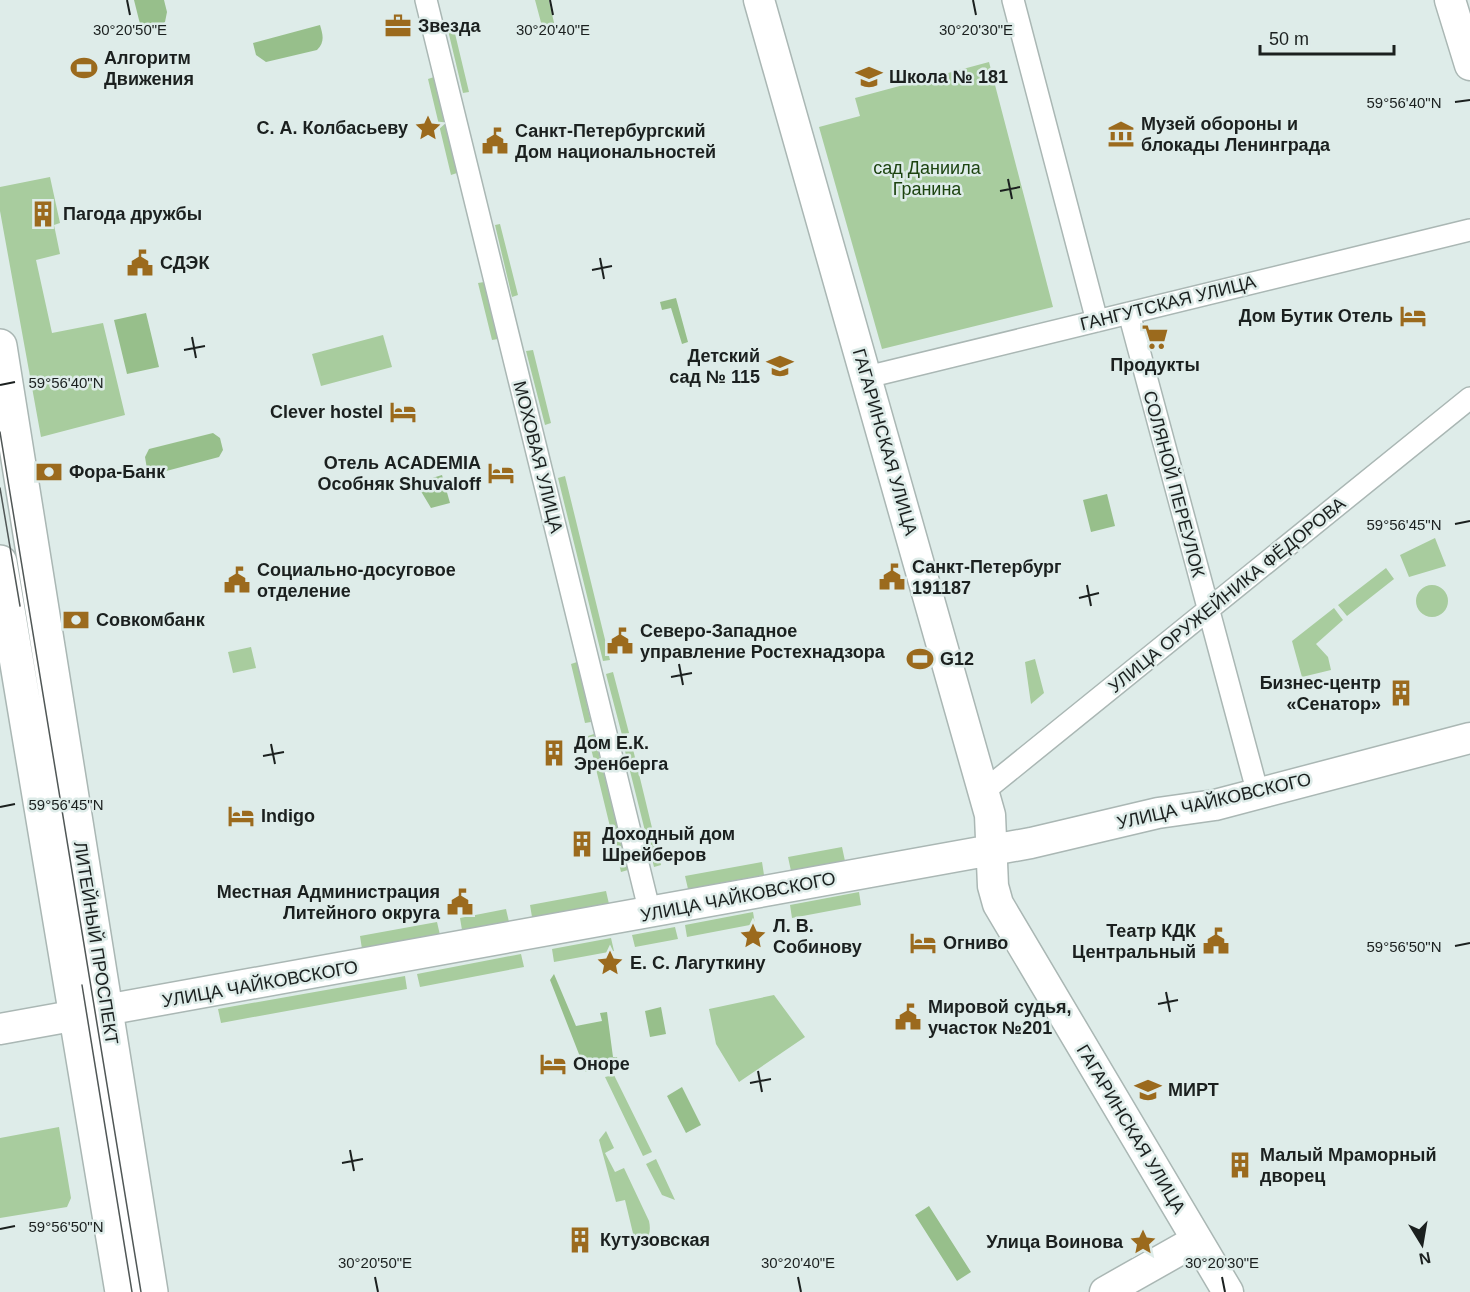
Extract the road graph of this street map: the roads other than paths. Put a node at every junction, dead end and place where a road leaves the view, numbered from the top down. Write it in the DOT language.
graph roads {
  1 [pos="426,0"];
  2 [pos="759,0"];
  3 [pos="1012,0"];
  4 [pos="1450,0"];
  5 [pos="1470,65"];
  6 [pos="1470,230"];
  7 [pos="1129,313"];
  8 [pos="1097,321"];
  9 [pos="0,346"];
  10 [pos="867,377"];
  11 [pos="1470,398"];
  12 [pos="0,562"];
  13 [pos="1209,611"];
  14 [pos="43,615"];
  15 [pos="5,622"];
  16 [pos="8,672"];
  17 [pos="1470,738"];
  18 [pos="984,792"];
  19 [pos="1258,794"];
  20 [pos="991,850"];
  21 [pos="650,913"];
  22 [pos="92,1014"];
  23 [pos="0,1029"];
  24 [pos="1197,1240"];
  25 [pos="122,1292"];
  26 [pos="151,1292"];
  27 [pos="1105,1292"];
  28 [pos="1228,1292"];
  1 -- 21 [label="street, МОХОВАЯ УЛИЦА"];
  2 -- 10 [label="street, ГАГАРИНСКАЯ УЛИЦА"];
  3 -- 8 [label="street"];
  4 -- 5 [label="street"];
  6 -- 7 [label="street, ГАНГУТСКАЯ УЛИЦА"];
  7 -- 8 [label="street, ГАНГУТСКАЯ УЛИЦА"];
  7 -- 13 [label="street, СОЛЯНОЙ ПЕРЕУЛОК"];
  8 -- 10 [label="street, ГАНГУТСКАЯ УЛИЦА"];
  9 -- 14 [label="main road, ЛИТЕЙНЫЙ ПРОСПЕКТ"];
  10 -- 18 [label="street, ГАГАРИНСКАЯ УЛИЦА"];
  11 -- 13 [label="street, УЛИЦА ОРУЖЕЙНИКА ФЁДОРОВА"];
  12 -- 15 [label="main road, ЛИТЕЙНЫЙ ПРОСПЕКТ"];
  13 -- 18 [label="street, УЛИЦА ОРУЖЕЙНИКА ФЁДОРОВА"];
  13 -- 19 [label="street, СОЛЯНОЙ ПЕРЕУЛОК"];
  14 -- 15 [label="street"];
  14 -- 22 [label="main road, ЛИТЕЙНЫЙ ПРОСПЕКТ"];
  15 -- 16 [label="main road, ЛИТЕЙНЫЙ ПРОСПЕКТ"];
  16 -- 22 [label="main road, ЛИТЕЙНЫЙ ПРОСПЕКТ"];
  17 -- 19 [label="street, УЛИЦА ЧАЙКОВСКОГО"];
  18 -- 20 [label="street, ГАГАРИНСКАЯ УЛИЦА"];
  19 -- 20 [label="street, УЛИЦА ЧАЙКОВСКОГО"];
  20 -- 21 [label="street, УЛИЦА ЧАЙКОВСКОГО"];
  20 -- 24 [label="street, ГАГАРИНСКАЯ УЛИЦА"];
  21 -- 22 [label="street, УЛИЦА ЧАЙКОВСКОГО"];
  22 -- 23 [label="street, УЛИЦА ЧАЙКОВСКОГО"];
  22 -- 25 [label="main road, ЛИТЕЙНЫЙ ПРОСПЕКТ"];
  22 -- 26 [label="main road, ЛИТЕЙНЫЙ ПРОСПЕКТ"];
  24 -- 27 [label="street"];
  24 -- 28 [label="street, ГАГАРИНСКАЯ УЛИЦА"];
}
